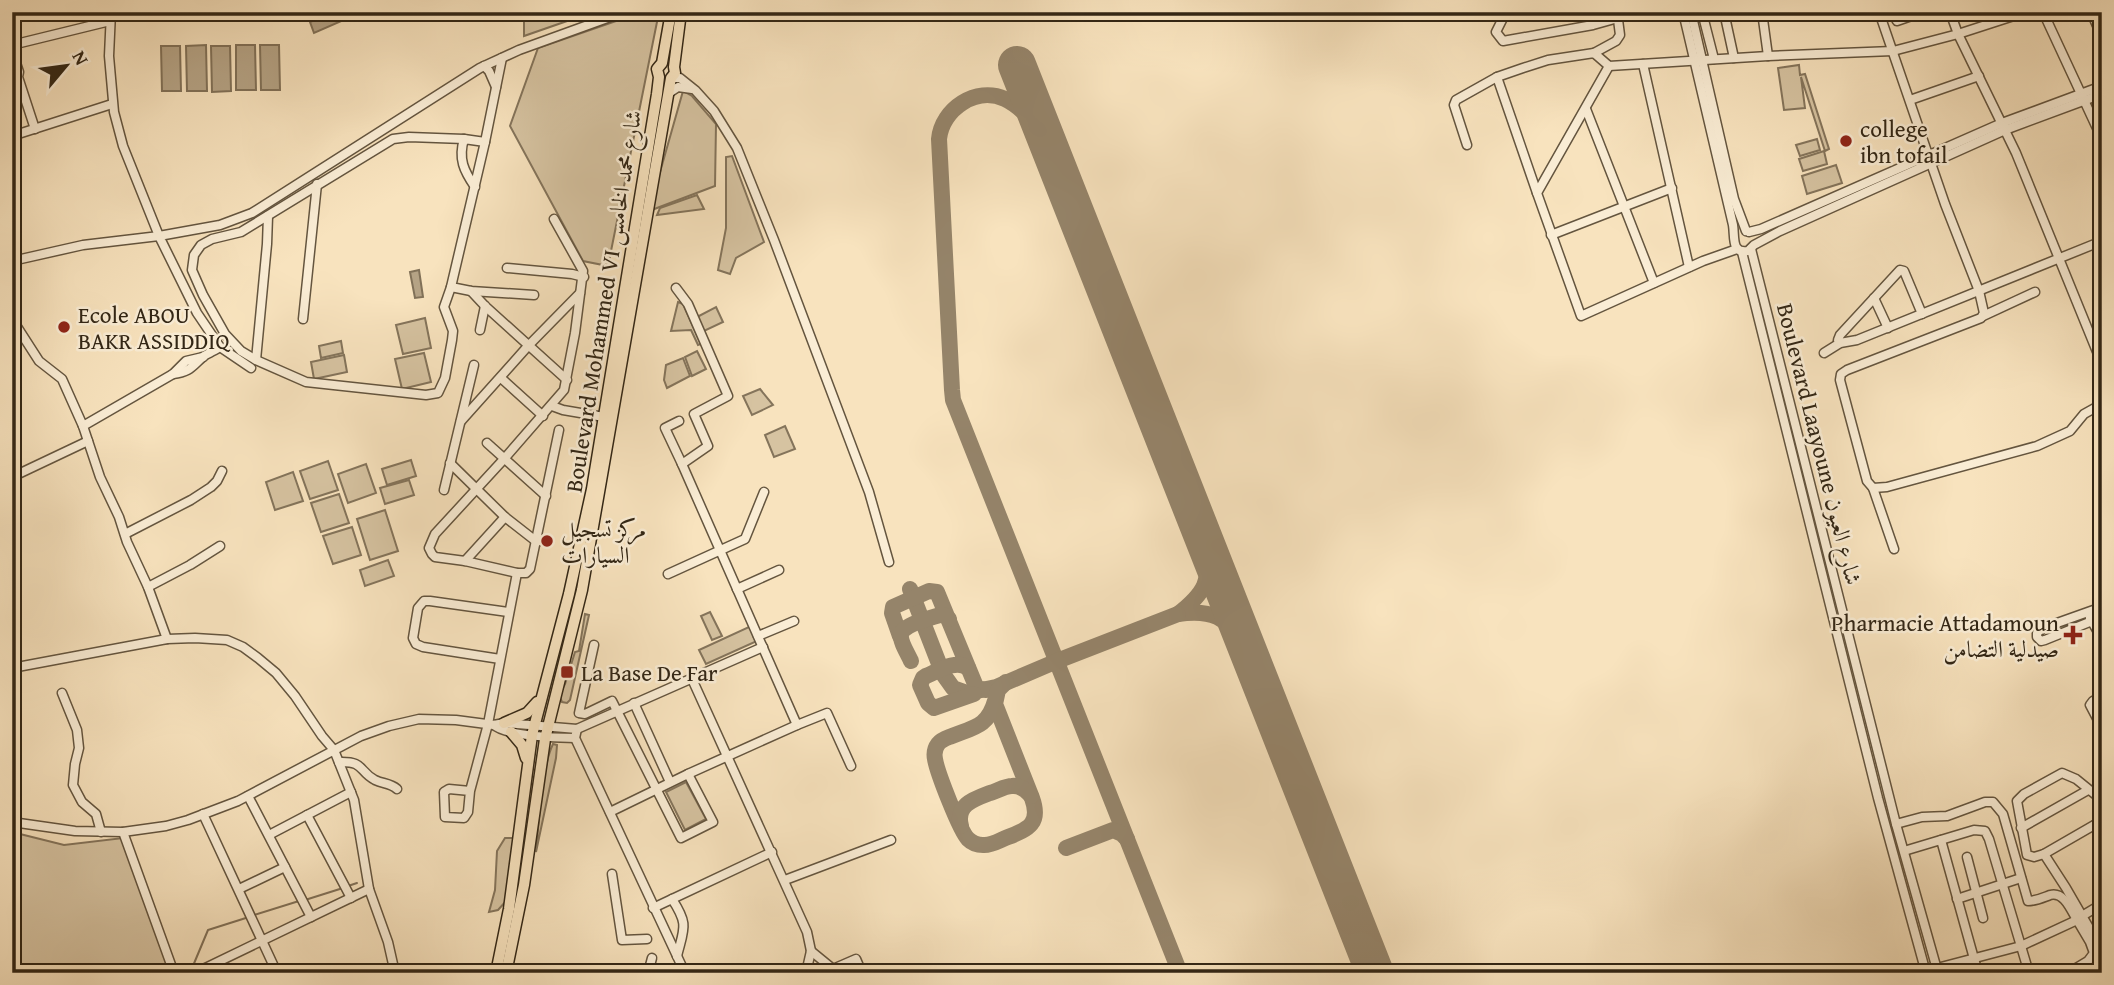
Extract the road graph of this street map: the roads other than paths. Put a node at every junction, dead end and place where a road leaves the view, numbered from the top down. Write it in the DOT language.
graph roads {
  1 [pos="624,12"];
  2 [pos="671,12"];
  3 [pos="681,12"];
  4 [pos="1506,12"];
  5 [pos="1683,12"];
  6 [pos="1691,12"];
  7 [pos="1702,12"];
  8 [pos="1724,12"];
  9 [pos="1762,12"];
  10 [pos="1879,12"];
  11 [pos="1892,12"];
  12 [pos="1923,12"];
  13 [pos="1950,12"];
  14 [pos="2025,12"];
  15 [pos="2043,12"];
  16 [pos="2091,12"];
  17 [pos="1617,14"];
  18 [pos="110,17"];
  19 [pos="1592,18"];
  20 [pos="1958,34"];
  21 [pos="2102,37"];
  22 [pos="12,45"];
  23 [pos="12,51"];
  24 [pos="1893,51"];
  25 [pos="1594,53"];
  26 [pos="1768,56"];
  27 [pos="502,58"];
  28 [pos="1734,58"];
  29 [pos="1714,59"];
  30 [pos="1699,60"];
  31 [pos="662,63"];
  32 [pos="1643,64"];
  33 [pos="484,66"];
  34 [pos="1609,66"];
  35 [pos="673,73"];
  36 [pos="1979,76"];
  37 [pos="1497,77"];
  38 [pos="659,78"];
  39 [pos="2102,86"];
  40 [pos="496,87"];
  41 [pos="695,90"];
  42 [pos="669,93"];
  43 [pos="2102,94"];
  44 [pos="2082,97"];
  45 [pos="1910,100"];
  46 [pos="112,104"];
  47 [pos="1586,109"];
  48 [pos="2004,127"];
  49 [pos="35,129"];
  50 [pos="12,136"];
  51 [pos="464,139"];
  52 [pos="2102,139"];
  53 [pos="485,142"];
  54 [pos="1467,145"];
  55 [pos="1928,155"];
  56 [pos="1931,164"];
  57 [pos="317,184"];
  58 [pos="475,187"];
  59 [pos="1672,188"];
  60 [pos="1537,193"];
  61 [pos="1624,205"];
  62 [pos="268,216"];
  63 [pos="554,219"];
  64 [pos="1747,232"];
  65 [pos="1551,235"];
  66 [pos="159,236"];
  67 [pos="2102,241"];
  68 [pos="1742,246"];
  69 [pos="2059,259"];
  70 [pos="12,261"];
  71 [pos="1689,267"];
  72 [pos="507,268"];
  73 [pos="583,277"];
  74 [pos="1654,283"];
  75 [pos="451,287"];
  76 [pos="676,288"];
  77 [pos="471,291"];
  78 [pos="1979,291"];
  79 [pos="2035,292"];
  80 [pos="580,293"];
  81 [pos="534,295"];
  82 [pos="1874,298"];
  83 [pos="485,306"];
  84 [pos="1922,314"];
  85 [pos="1983,316"];
  86 [pos="12,319"];
  87 [pos="303,319"];
  88 [pos="1888,328"];
  89 [pos="480,330"];
  90 [pos="1840,343"];
  91 [pos="528,346"];
  92 [pos="220,347"];
  93 [pos="1824,353"];
  94 [pos="256,360"];
  95 [pos="2102,364"];
  96 [pos="474,365"];
  97 [pos="251,368"];
  98 [pos="501,378"];
  99 [pos="567,380"];
  100 [pos="2102,404"];
  101 [pos="552,406"];
  102 [pos="543,416"];
  103 [pos="604,417"];
  104 [pos="461,421"];
  105 [pos="679,421"];
  106 [pos="83,426"];
  107 [pos="559,430"];
  108 [pos="88,441"];
  109 [pos="487,443"];
  110 [pos="505,459"];
  111 [pos="450,463"];
  112 [pos="682,464"];
  113 [pos="222,471"];
  114 [pos="12,477"];
  115 [pos="1872,488"];
  116 [pos="444,490"];
  117 [pos="476,490"];
  118 [pos="764,492"];
  119 [pos="546,496"];
  120 [pos="505,517"];
  121 [pos="125,534"];
  122 [pos="537,542"];
  123 [pos="220,546"];
  124 [pos="1894,549"];
  125 [pos="720,552"];
  126 [pos="465,561"];
  127 [pos="889,562"];
  128 [pos="779,570"];
  129 [pos="517,573"];
  130 [pos="667,574"];
  131 [pos="148,587"];
  132 [pos="737,589"];
  133 [pos="2102,607"];
  134 [pos="508,612"];
  135 [pos="2089,616"];
  136 [pos="2102,617"];
  137 [pos="794,621"];
  138 [pos="758,636"];
  139 [pos="167,639"];
  140 [pos="2102,639"];
  141 [pos="594,645"];
  142 [pos="762,647"];
  143 [pos="500,659"];
  144 [pos="12,668"];
  145 [pos="692,679"];
  146 [pos="62,693"];
  147 [pos="541,696"];
  148 [pos="2102,696"];
  149 [pos="634,703"];
  150 [pos="618,710"];
  151 [pos="797,725"];
  152 [pos="499,726"];
  153 [pos="2102,728"];
  154 [pos="533,731"];
  155 [pos="547,732"];
  156 [pos="576,734"];
  157 [pos="334,750"];
  158 [pos="728,756"];
  159 [pos="527,761"];
  160 [pos="340,762"];
  161 [pos="851,766"];
  162 [pos="688,774"];
  163 [pos="670,782"];
  164 [pos="397,789"];
  165 [pos="656,790"];
  166 [pos="2088,790"];
  167 [pos="470,791"];
  168 [pos="351,792"];
  169 [pos="248,796"];
  170 [pos="2102,800"];
  171 [pos="610,811"];
  172 [pos="203,814"];
  173 [pos="307,815"];
  174 [pos="12,822"];
  175 [pos="2099,822"];
  176 [pos="1896,824"];
  177 [pos="2021,828"];
  178 [pos="101,832"];
  179 [pos="122,832"];
  180 [pos="269,835"];
  181 [pos="2102,835"];
  182 [pos="891,840"];
  183 [pos="1941,840"];
  184 [pos="1904,851"];
  185 [pos="772,852"];
  186 [pos="2044,854"];
  187 [pos="1967,857"];
  188 [pos="285,867"];
  189 [pos="612,874"];
  190 [pos="2021,878"];
  191 [pos="785,880"];
  192 [pos="2002,884"];
  193 [pos="239,889"];
  194 [pos="369,889"];
  195 [pos="1976,893"];
  196 [pos="351,898"];
  197 [pos="672,899"];
  198 [pos="1957,900"];
  199 [pos="2102,904"];
  200 [pos="653,908"];
  201 [pos="311,917"];
  202 [pos="1983,918"];
  203 [pos="2079,918"];
  204 [pos="2102,936"];
  205 [pos="647,939"];
  206 [pos="262,940"];
  207 [pos="2021,946"];
  208 [pos="811,951"];
  209 [pos="677,956"];
  210 [pos="1973,957"];
  211 [pos="652,958"];
  212 [pos="1938,971"];
  213 [pos="174,973"];
  214 [pos="195,973"];
  215 [pos="277,973"];
  216 [pos="395,973"];
  217 [pos="496,973"];
  218 [pos="506,973"];
  219 [pos="648,973"];
  220 [pos="685,973"];
  221 [pos="806,973"];
  222 [pos="862,973"];
  223 [pos="1926,973"];
  224 [pos="1978,973"];
  225 [pos="2029,973"];
  226 [pos="2068,973"];
  1 -- 27 [label="street"];
  2 -- 31 [label="main road"];
  3 -- 35 [label="main road, Boulevard Mohammed VI شارع محمد الخامس"];
  4 -- 19 [label="street"];
  5 -- 30 [label="street, Boulevard Laayoune شارع العيون"];
  6 -- 30 [label="street, Boulevard Laayoune شارع العيون"];
  7 -- 29 [label="street"];
  8 -- 28 [label="street"];
  9 -- 26 [label="street"];
  10 -- 24 [label="street"];
  11 -- 12 [label="street"];
  13 -- 20 [label="street"];
  14 -- 20 [label="street"];
  15 -- 44 [label="street"];
  16 -- 21 [label="street"];
  17 -- 19 [label="street"];
  17 -- 25 [label="street"];
  18 -- 22 [label="street"];
  18 -- 46 [label="street"];
  20 -- 24 [label="street"];
  20 -- 36 [label="street"];
  23 -- 49 [label="street"];
  24 -- 26 [label="street"];
  24 -- 45 [label="street"];
  25 -- 34 [label="street"];
  25 -- 37 [label="street"];
  26 -- 28 [label="street"];
  27 -- 33 [label="street"];
  27 -- 40 [label="street"];
  28 -- 29 [label="street"];
  29 -- 30 [label="street"];
  30 -- 32 [label="street"];
  30 -- 64 [label="street, Boulevard Laayoune شارع العيون"];
  30 -- 68 [label="street, Boulevard Laayoune شارع العيون"];
  31 -- 35 [label="main road"];
  31 -- 38 [label="main road"];
  32 -- 34 [label="street"];
  32 -- 59 [label="street"];
  33 -- 40 [label="street"];
  33 -- 66 [label="street"];
  34 -- 47 [label="street"];
  35 -- 38 [label="main road"];
  35 -- 41 [label="street"];
  35 -- 42 [label="main road, Boulevard Mohammed VI شارع محمد الخامس"];
  36 -- 45 [label="street"];
  36 -- 48 [label="street"];
  37 -- 54 [label="street"];
  37 -- 60 [label="street"];
  38 -- 103 [label="main road, Boulevard Mohammed VI شارع محمد الخامس"];
  39 -- 44 [label="street"];
  40 -- 53 [label="street"];
  41 -- 42 [label="street"];
  41 -- 127 [label="street"];
  42 -- 155 [label="main road, Boulevard Mohammed VI شارع محمد الخامس"];
  43 -- 44 [label="street"];
  44 -- 48 [label="street"];
  44 -- 52 [label="street"];
  45 -- 55 [label="street"];
  46 -- 49 [label="street"];
  46 -- 66 [label="street"];
  47 -- 60 [label="street"];
  47 -- 61 [label="street"];
  48 -- 55 [label="street"];
  48 -- 56 [label="street"];
  48 -- 69 [label="street"];
  49 -- 50 [label="street"];
  51 -- 53 [label="street"];
  51 -- 57 [label="street"];
  51 -- 58 [label="street"];
  53 -- 58 [label="street"];
  55 -- 56 [label="street"];
  55 -- 64 [label="street"];
  56 -- 68 [label="street"];
  56 -- 78 [label="street"];
  57 -- 62 [label="street"];
  57 -- 87 [label="street"];
  58 -- 75 [label="street"];
  59 -- 61 [label="street"];
  59 -- 71 [label="street"];
  60 -- 65 [label="street"];
  61 -- 65 [label="street"];
  61 -- 74 [label="street"];
  62 -- 94 [label="street"];
  62 -- 94 [label="street"];
  63 -- 73 [label="street"];
  64 -- 68 [label="street"];
  64 -- 68 [label="street, Boulevard Laayoune شارع العيون"];
  65 -- 74 [label="street"];
  66 -- 70 [label="street"];
  66 -- 92 [label="street"];
  67 -- 69 [label="street"];
  68 -- 71 [label="street"];
  68 -- 176 [label="street, Boulevard Laayoune شارع العيون"];
  68 -- 223 [label="street, Boulevard Laayoune شارع العيون"];
  69 -- 78 [label="street"];
  69 -- 95 [label="street"];
  71 -- 74 [label="street"];
  72 -- 73 [label="street"];
  73 -- 80 [label="street"];
  75 -- 77 [label="street"];
  75 -- 94 [label="street"];
  76 -- 112 [label="street"];
  77 -- 81 [label="street"];
  77 -- 83 [label="street"];
  78 -- 84 [label="street"];
  78 -- 85 [label="street"];
  79 -- 85 [label="street"];
  80 -- 91 [label="street"];
  80 -- 99 [label="street"];
  82 -- 84 [label="street"];
  82 -- 88 [label="street"];
  82 -- 90 [label="street"];
  83 -- 89 [label="street"];
  83 -- 91 [label="street"];
  84 -- 88 [label="street"];
  85 -- 115 [label="street"];
  86 -- 106 [label="street"];
  88 -- 90 [label="street"];
  90 -- 93 [label="street"];
  91 -- 98 [label="street"];
  91 -- 99 [label="street"];
  92 -- 97 [label="street"];
  92 -- 106 [label="street"];
  96 -- 104 [label="street"];
  98 -- 102 [label="street"];
  98 -- 104 [label="street"];
  99 -- 101 [label="street"];
  100 -- 115 [label="street"];
  101 -- 102 [label="street"];
  101 -- 103 [label="street"];
  102 -- 110 [label="street"];
  103 -- 147 [label="main road, Boulevard Mohammed VI شارع محمد الخامس"];
  104 -- 111 [label="street"];
  105 -- 112 [label="street"];
  106 -- 108 [label="street"];
  107 -- 119 [label="street"];
  108 -- 114 [label="street"];
  108 -- 121 [label="street"];
  109 -- 110 [label="street"];
  110 -- 117 [label="street"];
  110 -- 119 [label="street"];
  111 -- 116 [label="street"];
  111 -- 117 [label="street"];
  112 -- 125 [label="street"];
  113 -- 121 [label="street"];
  115 -- 124 [label="street"];
  117 -- 120 [label="street"];
  117 -- 126 [label="street"];
  118 -- 125 [label="street"];
  119 -- 122 [label="street"];
  120 -- 122 [label="street"];
  120 -- 126 [label="street"];
  121 -- 131 [label="street"];
  122 -- 129 [label="street"];
  123 -- 131 [label="street"];
  125 -- 130 [label="street"];
  125 -- 132 [label="street"];
  126 -- 129 [label="street"];
  128 -- 132 [label="street"];
  129 -- 134 [label="street"];
  131 -- 139 [label="street"];
  132 -- 138 [label="street"];
  133 -- 135 [label="street"];
  134 -- 143 [label="street"];
  134 -- 143 [label="street"];
  135 -- 135 [label="street"];
  135 -- 136 [label="street"];
  135 -- 140 [label="street"];
  137 -- 138 [label="street"];
  138 -- 142 [label="street"];
  139 -- 144 [label="street"];
  139 -- 157 [label="street"];
  141 -- 150 [label="street"];
  142 -- 145 [label="street"];
  142 -- 151 [label="street"];
  143 -- 152 [label="street"];
  145 -- 149 [label="street"];
  145 -- 158 [label="street"];
  146 -- 178 [label="street"];
  147 -- 152 [label="main road"];
  147 -- 154 [label="main road, Boulevard Mohammed VI شارع محمد الخامس"];
  148 -- 153 [label="street"];
  149 -- 150 [label="street"];
  149 -- 163 [label="street"];
  150 -- 156 [label="street"];
  150 -- 165 [label="street"];
  151 -- 158 [label="street"];
  151 -- 161 [label="street"];
  152 -- 154 [label="street"];
  152 -- 157 [label="street"];
  152 -- 159 [label="main road"];
  152 -- 167 [label="street"];
  154 -- 155 [label="street"];
  154 -- 159 [label="main road, Boulevard Mohammed VI شارع محمد الخامس"];
  155 -- 156 [label="street"];
  155 -- 218 [label="main road, Boulevard Mohammed VI شارع محمد الخامس"];
  156 -- 171 [label="street"];
  157 -- 160 [label="street"];
  157 -- 169 [label="street"];
  158 -- 162 [label="street"];
  158 -- 185 [label="street"];
  159 -- 217 [label="main road, Boulevard Mohammed VI شارع محمد الخامس"];
  160 -- 164 [label="street"];
  160 -- 168 [label="street"];
  162 -- 163 [label="street"];
  162 -- 165 [label="street"];
  163 -- 165 [label="street"];
  165 -- 171 [label="street"];
  166 -- 170 [label="street"];
  166 -- 177 [label="street"];
  166 -- 177 [label="street"];
  167 -- 167 [label="street"];
  168 -- 173 [label="street"];
  168 -- 194 [label="street"];
  169 -- 172 [label="street"];
  169 -- 180 [label="street"];
  171 -- 200 [label="street"];
  172 -- 179 [label="street"];
  172 -- 193 [label="street"];
  173 -- 180 [label="street"];
  173 -- 196 [label="street"];
  174 -- 178 [label="street"];
  175 -- 181 [label="street"];
  175 -- 186 [label="street"];
  176 -- 184 [label="street, Boulevard Laayoune شارع العيون"];
  176 -- 190 [label="street"];
  177 -- 186 [label="street"];
  178 -- 179 [label="street"];
  179 -- 213 [label="street"];
  180 -- 188 [label="street"];
  182 -- 191 [label="street"];
  183 -- 184 [label="street"];
  183 -- 192 [label="street"];
  183 -- 198 [label="street"];
  184 -- 212 [label="street, Boulevard Laayoune شارع العيون"];
  185 -- 191 [label="street"];
  185 -- 197 [label="street"];
  186 -- 203 [label="street"];
  187 -- 195 [label="street"];
  188 -- 193 [label="street"];
  188 -- 201 [label="street"];
  189 -- 205 [label="street"];
  190 -- 192 [label="street"];
  190 -- 203 [label="street"];
  191 -- 208 [label="street"];
  192 -- 195 [label="street"];
  192 -- 207 [label="street"];
  193 -- 206 [label="street"];
  194 -- 196 [label="street"];
  194 -- 216 [label="street"];
  195 -- 198 [label="street"];
  195 -- 202 [label="street"];
  196 -- 201 [label="street"];
  197 -- 200 [label="street"];
  197 -- 209 [label="street"];
  198 -- 210 [label="street"];
  199 -- 203 [label="street"];
  200 -- 209 [label="street"];
  201 -- 206 [label="street"];
  203 -- 204 [label="street"];
  203 -- 207 [label="street"];
  203 -- 226 [label="street"];
  206 -- 214 [label="street"];
  206 -- 215 [label="street"];
  207 -- 210 [label="street"];
  207 -- 225 [label="street"];
  208 -- 221 [label="street"];
  208 -- 222 [label="street"];
  209 -- 220 [label="street"];
  210 -- 212 [label="street"];
  210 -- 224 [label="street"];
  211 -- 219 [label="street"];
}
